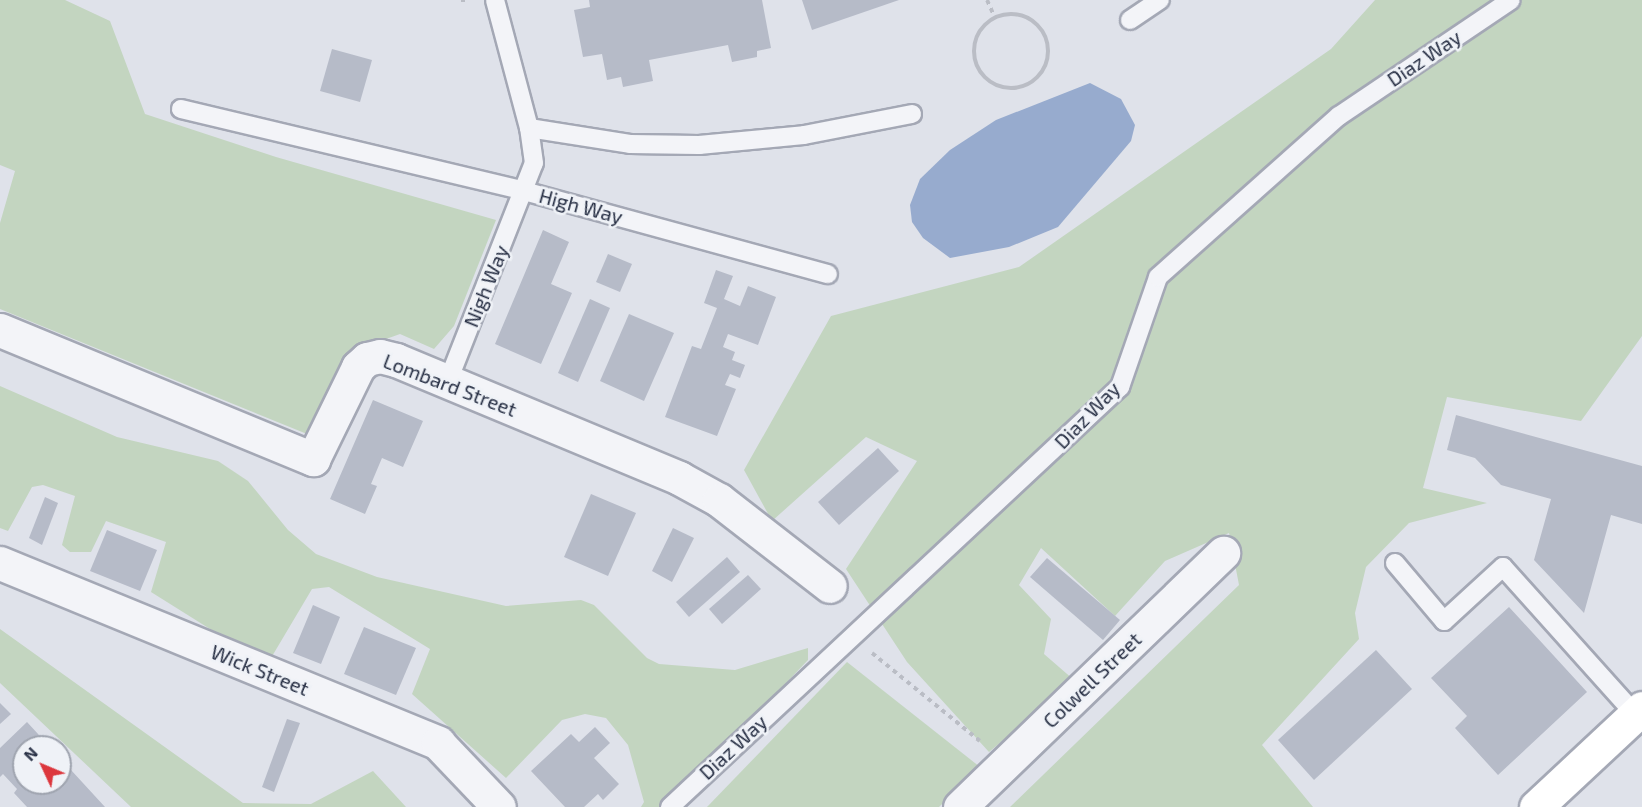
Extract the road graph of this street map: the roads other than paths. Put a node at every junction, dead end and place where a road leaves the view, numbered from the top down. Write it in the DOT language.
graph roads {
  1 [pos="495,0"];
  2 [pos="1160,0"];
  3 [pos="1511,0"];
  4 [pos="1130,20"];
  5 [pos="180,109"];
  6 [pos="912,114"];
  7 [pos="529,128"];
  8 [pos="524,191"];
  9 [pos="828,274"];
  10 [pos="0,330"];
  11 [pos="448,381"];
  12 [pos="1223,553"];
  13 [pos="0,563"];
  14 [pos="1395,563"];
  15 [pos="830,586"];
  16 [pos="1638,711"];
  17 [pos="499,807"];
  18 [pos="670,807"];
  19 [pos="960,807"];
  20 [pos="1536,807"];
  1 -- 7 [label="lane, High Way"];
  2 -- 4 [label="lane"];
  3 -- 18 [label="lane, Diaz Way"];
  5 -- 8 [label="lane"];
  6 -- 7 [label="lane"];
  7 -- 8 [label="lane, High Way"];
  8 -- 9 [label="lane, High Way"];
  8 -- 11 [label="lane, Nigh Way"];
  10 -- 11 [label="street, Lombard Street"];
  11 -- 15 [label="street, Lombard Street"];
  12 -- 19 [label="street, Colwell Street"];
  13 -- 17 [label="street, Wick Street"];
  14 -- 16 [label="lane"];
  16 -- 20 [label="main road"];
}
